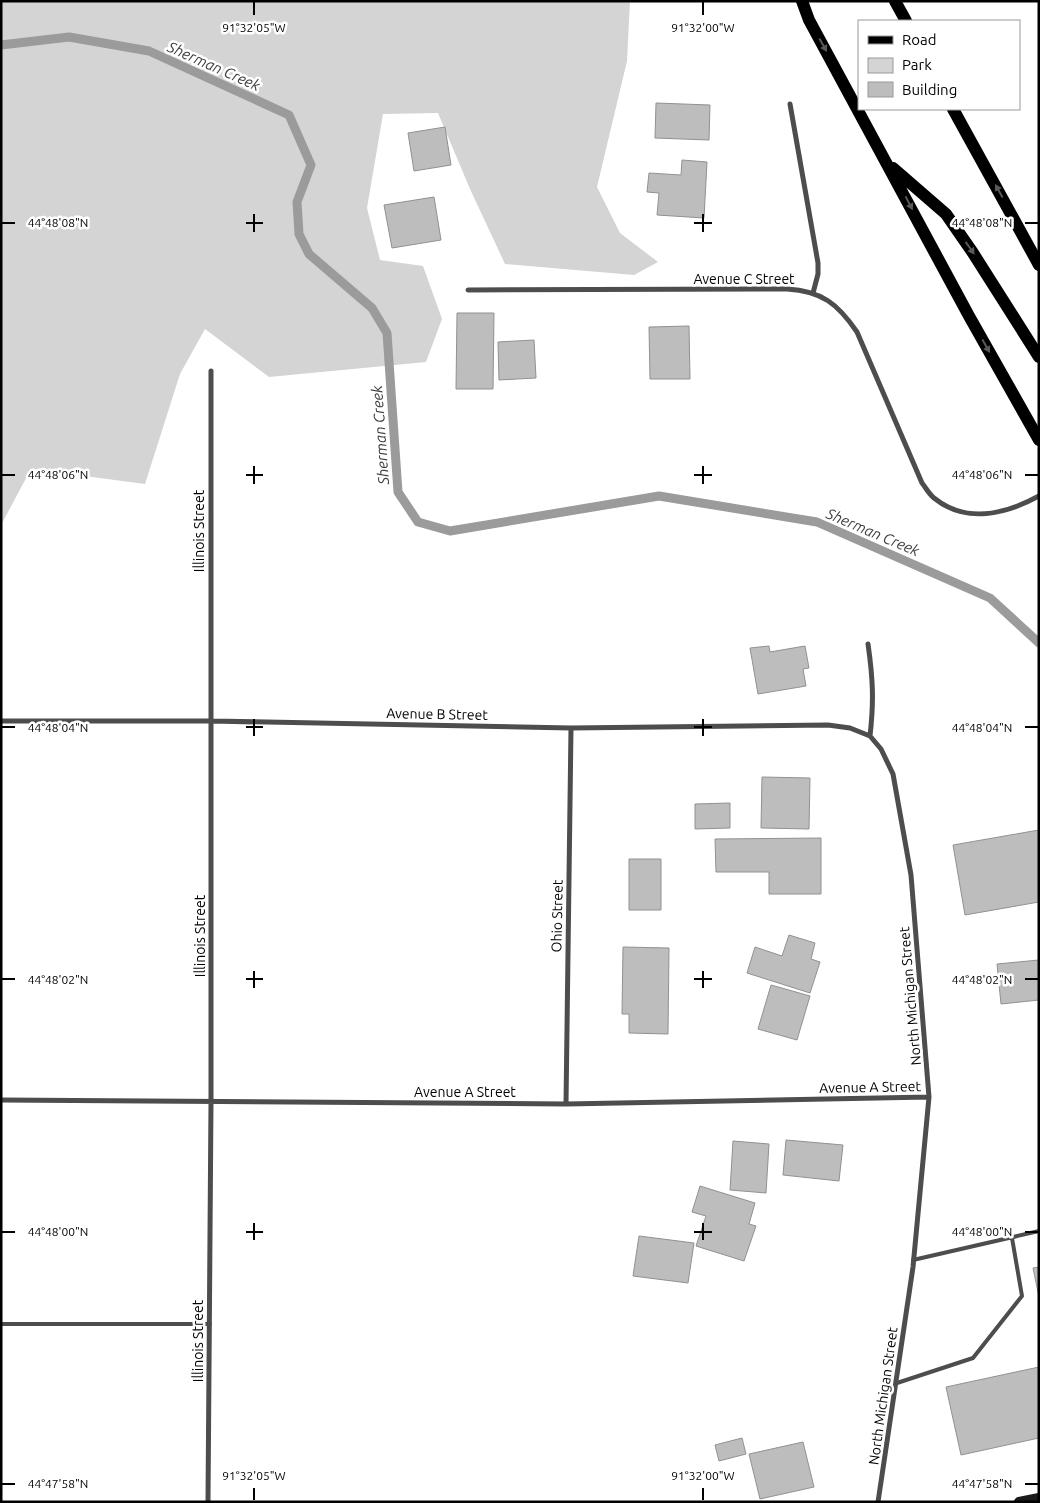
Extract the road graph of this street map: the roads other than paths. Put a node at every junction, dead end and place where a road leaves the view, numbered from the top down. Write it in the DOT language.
graph roads {
  1 [pos="802,1"];
  2 [pos="895,1"];
  3 [pos="905,20"];
  4 [pos="790,104"];
  5 [pos="858,110"];
  6 [pos="858,110"];
  7 [pos="955,110"];
  8 [pos="887,163"];
  9 [pos="1039,265"];
  10 [pos="468,290"];
  11 [pos="813,293"];
  12 [pos="1039,357"];
  13 [pos="210,371"];
  14 [pos="1039,440"];
  15 [pos="1039,496"];
  16 [pos="868,644"];
  17 [pos="1,722"];
  18 [pos="210,722"];
  19 [pos="571,728"];
  20 [pos="870,736"];
  21 [pos="929,1097"];
  22 [pos="1,1100"];
  23 [pos="212,1102"];
  24 [pos="566,1104"];
  25 [pos="1039,1231"];
  26 [pos="1012,1238"];
  27 [pos="913,1260"];
  28 [pos="1,1324"];
  29 [pos="210,1324"];
  30 [pos="897,1383"];
  31 [pos="1039,1498"];
  32 [pos="208,1502"];
  33 [pos="878,1502"];
  34 [pos="1019,1502"];
  1 -- 5 [label="main road, one-way"];
  2 -- 3 [label="main road"];
  4 -- 11 [label="street"];
  6 -- 8 [label="main road, one-way"];
  9 -- 7 [label="main road, one-way"];
  8 -- 12 [label="main road, one-way"];
  8 -- 14 [label="main road, one-way"];
  10 -- 11 [label="street, Avenue C Street"];
  11 -- 15 [label="street, Avenue C Street"];
  13 -- 18 [label="street, Illinois Street"];
  16 -- 20 [label="street"];
  17 -- 18 [label="street, Avenue B Street"];
  18 -- 19 [label="street, Avenue B Street"];
  18 -- 23 [label="street, Illinois Street"];
  19 -- 20 [label="street, Avenue B Street"];
  19 -- 24 [label="street, Ohio Street"];
  20 -- 21 [label="street, North Michigan Street"];
  21 -- 24 [label="street, Avenue A Street"];
  21 -- 27 [label="street, North Michigan Street"];
  22 -- 23 [label="street, Avenue A Street"];
  23 -- 24 [label="street, Avenue A Street"];
  23 -- 29 [label="street, Illinois Street"];
  25 -- 26 [label="lane"];
  26 -- 27 [label="lane"];
  26 -- 30 [label="lane"];
  27 -- 30 [label="street, North Michigan Street"];
  28 -- 29 [label="lane"];
  29 -- 32 [label="street, Illinois Street"];
  30 -- 33 [label="street, North Michigan Street"];
  31 -- 34 [label="main road"];
}
